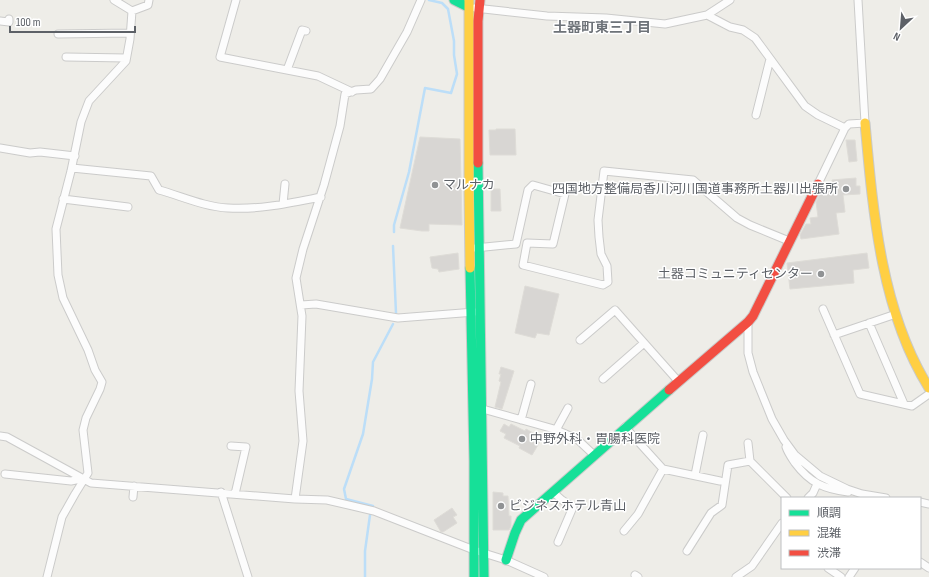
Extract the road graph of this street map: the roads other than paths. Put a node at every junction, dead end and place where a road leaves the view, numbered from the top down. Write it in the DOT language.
graph roads {
  1 [pos="114,0"];
  2 [pos="149,0"];
  3 [pos="236,0"];
  4 [pos="421,0"];
  5 [pos="454,0"];
  6 [pos="730,0"];
  7 [pos="858,0"];
  8 [pos="469,3"];
  9 [pos="480,4"];
  10 [pos="132,11"];
  11 [pos="707,15"];
  12 [pos="10,19"];
  13 [pos="0,21"];
  14 [pos="306,31"];
  15 [pos="130,33"];
  16 [pos="58,34"];
  17 [pos="66,57"];
  18 [pos="126,58"];
  19 [pos="770,59"];
  20 [pos="287,70"];
  21 [pos="352,92"];
  22 [pos="756,116"];
  23 [pos="865,123"];
  24 [pos="845,128"];
  25 [pos="0,148"];
  26 [pos="75,156"];
  27 [pos="72,168"];
  28 [pos="285,184"];
  29 [pos="818,184"];
  30 [pos="321,198"];
  31 [pos="63,199"];
  32 [pos="283,204"];
  33 [pos="128,207"];
  34 [pos="789,241"];
  35 [pos="527,243"];
  36 [pos="516,244"];
  37 [pos="475,248"];
  38 [pos="301,305"];
  39 [pos="822,309"];
  40 [pos="476,312"];
  41 [pos="896,314"];
  42 [pos="748,322"];
  43 [pos="869,323"];
  44 [pos="834,335"];
  45 [pos="580,340"];
  46 [pos="644,343"];
  47 [pos="603,379"];
  48 [pos="678,381"];
  49 [pos="531,384"];
  50 [pos="929,388"];
  51 [pos="929,394"];
  52 [pos="904,404"];
  53 [pos="477,408"];
  54 [pos="568,408"];
  55 [pos="521,420"];
  56 [pos="625,427"];
  57 [pos="556,430"];
  58 [pos="703,435"];
  59 [pos="0,436"];
  60 [pos="784,440"];
  61 [pos="748,443"];
  62 [pos="231,446"];
  63 [pos="594,455"];
  64 [pos="750,461"];
  65 [pos="663,468"];
  66 [pos="5,474"];
  67 [pos="695,475"];
  68 [pos="85,478"];
  69 [pos="720,481"];
  70 [pos="817,484"];
  71 [pos="134,486"];
  72 [pos="221,492"];
  73 [pos="553,492"];
  74 [pos="235,494"];
  75 [pos="862,494"];
  76 [pos="813,496"];
  77 [pos="133,497"];
  78 [pos="786,497"];
  79 [pos="880,497"];
  80 [pos="295,499"];
  81 [pos="781,524"];
  82 [pos="624,532"];
  83 [pos="558,542"];
  84 [pos="474,550"];
  85 [pos="687,551"];
  86 [pos="483,553"];
  87 [pos="506,560"];
  88 [pos="829,569"];
  89 [pos="47,577"];
  90 [pos="248,577"];
  91 [pos="474,577"];
  92 [pos="484,577"];
  93 [pos="544,577"];
  94 [pos="736,577"];
  95 [pos="841,577"];
  1 -- 10 [label="street"];
  2 -- 10 [label="street"];
  3 -- 20 [label="street"];
  4 -- 21 [label="street"];
  5 -- 8 [label="street"];
  6 -- 11 [label="street"];
  7 -- 23 [label="street"];
  8 -- 9 [label="street"];
  8 -- 37 [label="street"];
  9 -- 11 [label="street"];
  9 -- 37 [label="street"];
  10 -- 15 [label="street"];
  11 -- 19 [label="street"];
  12 -- 13 [label="street"];
  14 -- 20 [label="street"];
  15 -- 16 [label="street"];
  15 -- 18 [label="street"];
  17 -- 18 [label="street"];
  18 -- 26 [label="street"];
  19 -- 22 [label="street"];
  19 -- 24 [label="street"];
  20 -- 21 [label="street"];
  21 -- 30 [label="street"];
  23 -- 24 [label="street"];
  23 -- 41 [label="street"];
  24 -- 29 [label="street"];
  25 -- 26 [label="street"];
  26 -- 27 [label="street"];
  27 -- 31 [label="street"];
  27 -- 32 [label="street"];
  28 -- 32 [label="street"];
  29 -- 34 [label="street"];
  30 -- 32 [label="street"];
  30 -- 38 [label="street"];
  31 -- 33 [label="street"];
  31 -- 68 [label="street"];
  34 -- 35 [label="street"];
  34 -- 42 [label="street"];
  35 -- 36 [label="street"];
  35 -- 36 [label="street"];
  36 -- 37 [label="street"];
  37 -- 40 [label="street"];
  38 -- 40 [label="street"];
  38 -- 80 [label="street"];
  39 -- 44 [label="street"];
  40 -- 53 [label="street"];
  41 -- 43 [label="street"];
  41 -- 50 [label="street"];
  42 -- 48 [label="street"];
  42 -- 60 [label="street"];
  43 -- 44 [label="street"];
  43 -- 52 [label="street"];
  44 -- 52 [label="street"];
  45 -- 46 [label="street"];
  46 -- 47 [label="street"];
  46 -- 48 [label="street"];
  48 -- 56 [label="street"];
  49 -- 55 [label="street"];
  51 -- 52 [label="street"];
  53 -- 55 [label="street"];
  53 -- 84 [label="street"];
  53 -- 86 [label="street"];
  54 -- 57 [label="street"];
  55 -- 57 [label="street"];
  56 -- 63 [label="street"];
  56 -- 65 [label="street"];
  57 -- 63 [label="street"];
  58 -- 67 [label="street"];
  59 -- 68 [label="street"];
  60 -- 70 [label="street"];
  60 -- 75 [label="street"];
  61 -- 64 [label="street"];
  62 -- 74 [label="street"];
  63 -- 73 [label="street"];
  64 -- 78 [label="street"];
  64 -- 85 [label="street"];
  65 -- 67 [label="street"];
  65 -- 82 [label="street"];
  66 -- 68 [label="street"];
  67 -- 69 [label="street"];
  68 -- 71 [label="street"];
  68 -- 89 [label="street"];
  70 -- 75 [label="street"];
  70 -- 76 [label="street"];
  71 -- 72 [label="street"];
  71 -- 77 [label="street"];
  72 -- 74 [label="street"];
  72 -- 90 [label="street"];
  73 -- 83 [label="street"];
  73 -- 87 [label="street"];
  74 -- 80 [label="street"];
  75 -- 79 [label="street"];
  80 -- 84 [label="street"];
  81 -- 94 [label="street"];
  84 -- 86 [label="street"];
  84 -- 91 [label="street"];
  86 -- 87 [label="street"];
  86 -- 92 [label="street"];
  87 -- 93 [label="street"];
  88 -- 95 [label="street"];
}
